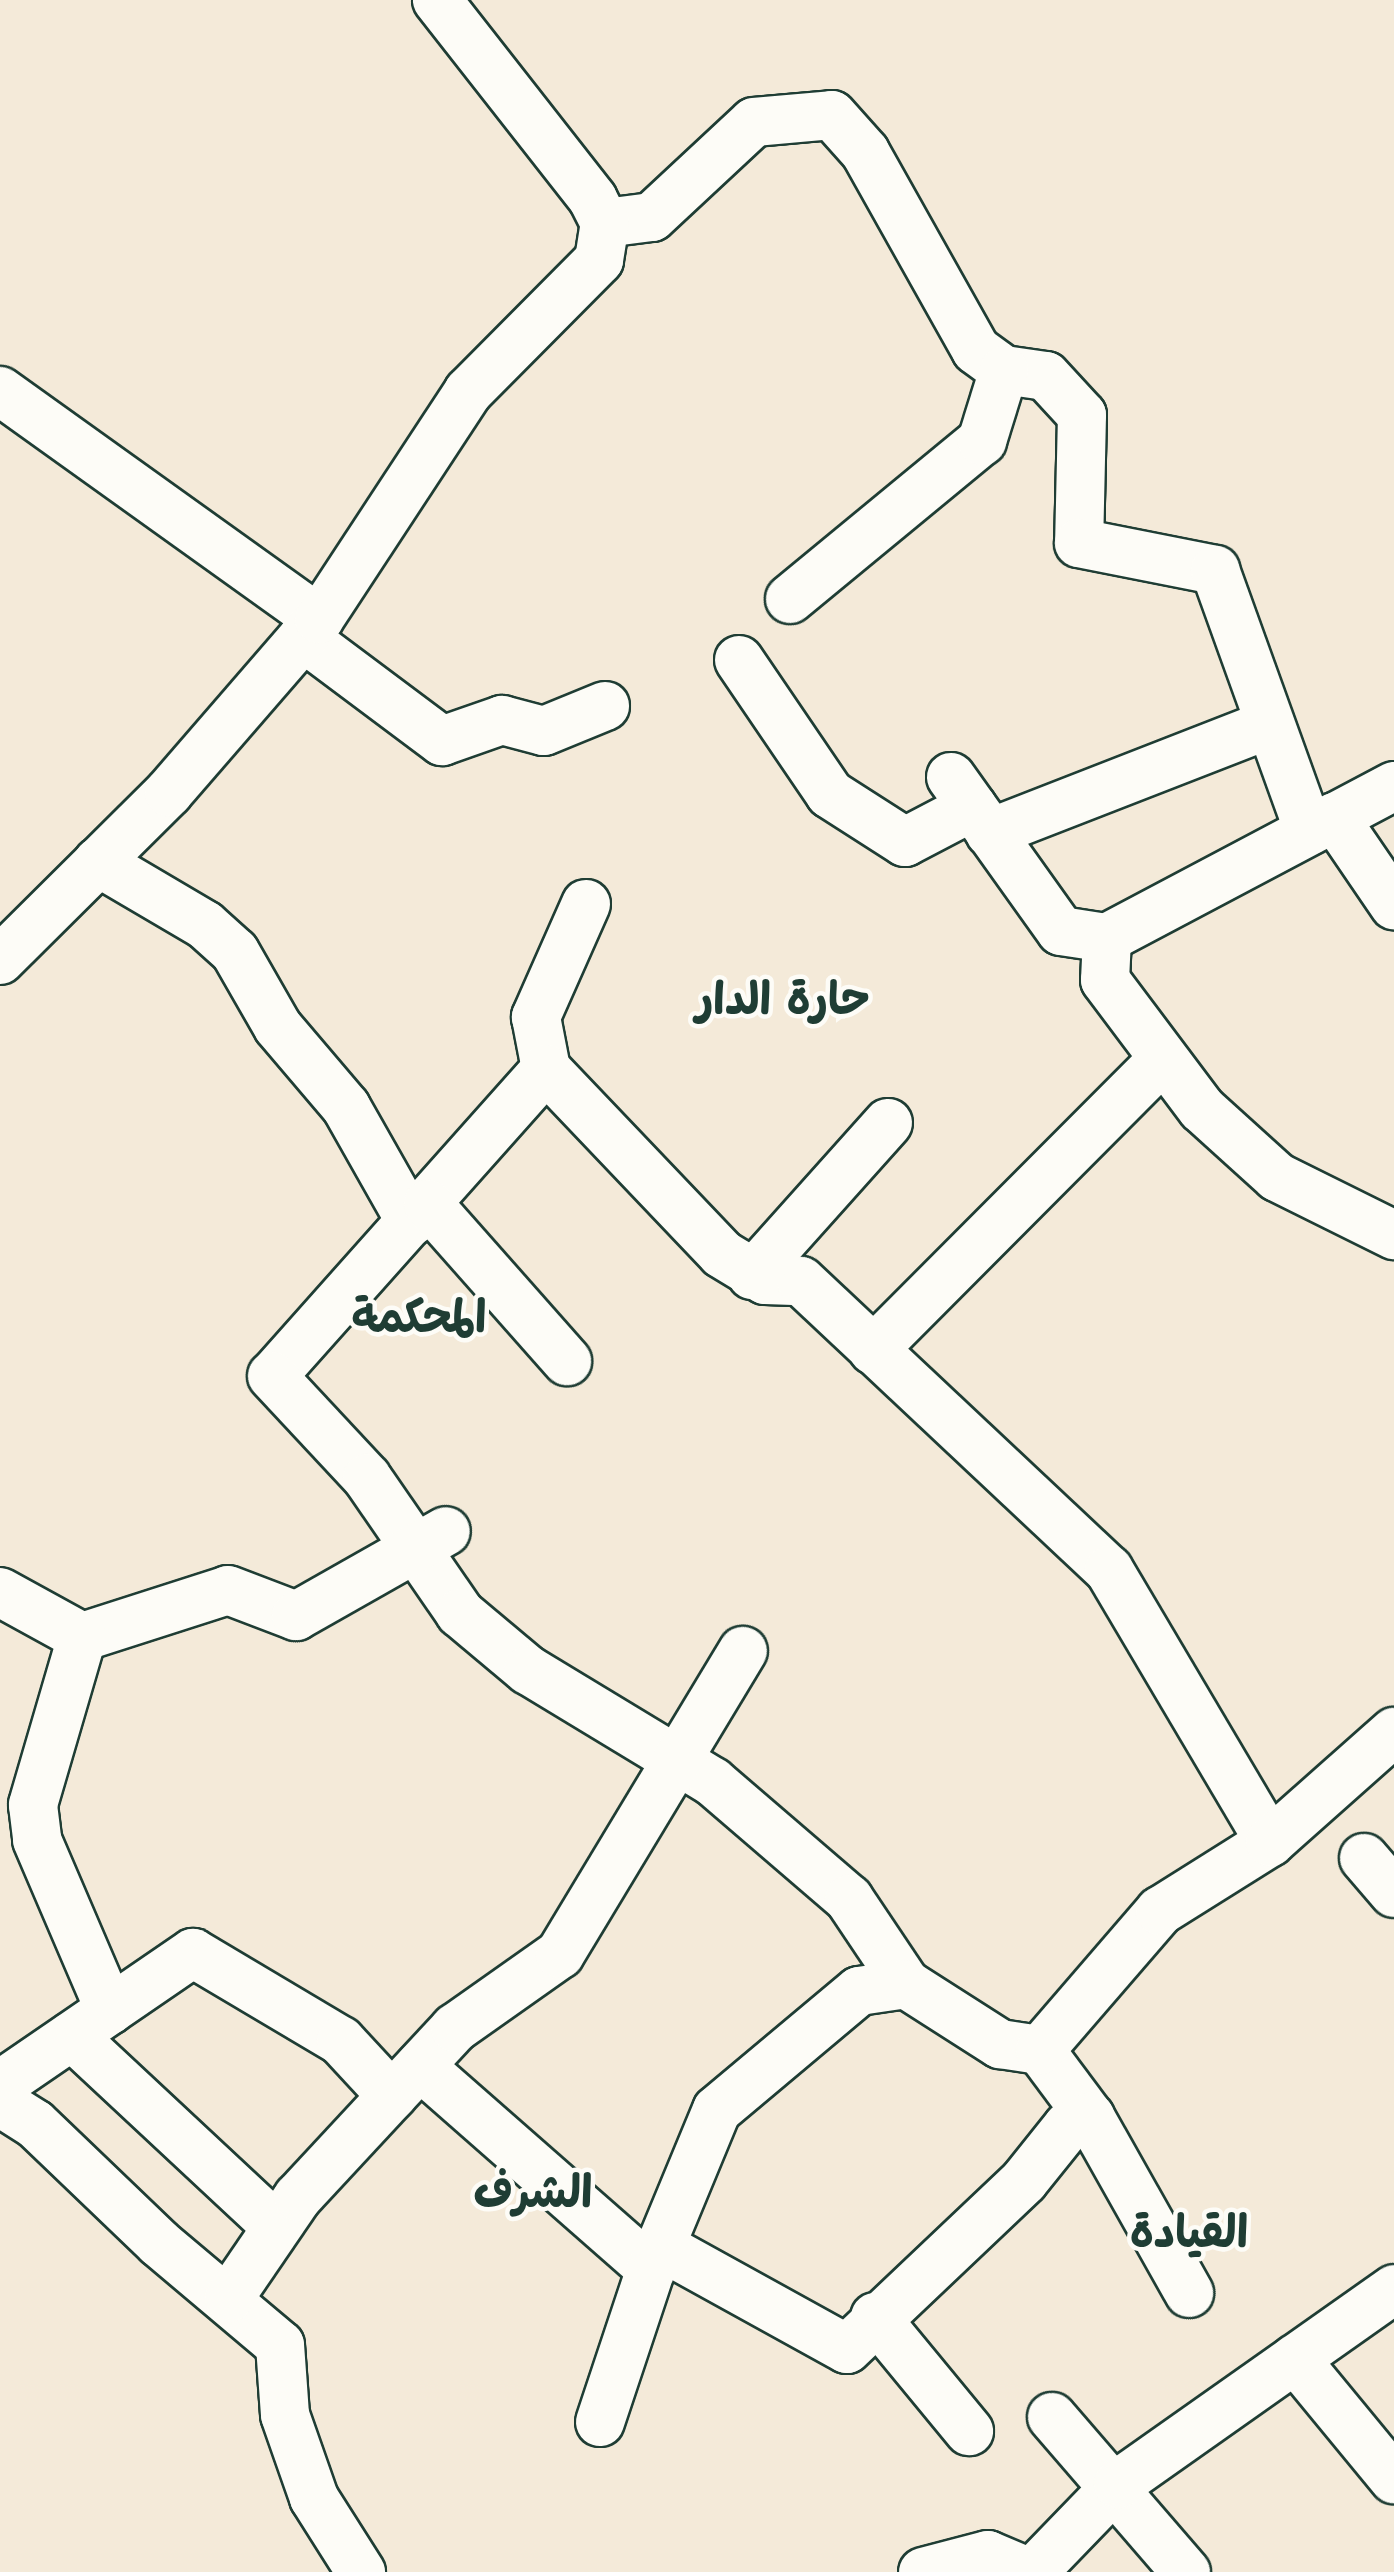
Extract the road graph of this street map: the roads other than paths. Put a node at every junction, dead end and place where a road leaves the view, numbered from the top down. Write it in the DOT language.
graph roads {
  1 [pos="437,0"];
  2 [pos="605,223"];
  3 [pos="1004,370"];
  4 [pos="0,391"];
  5 [pos="790,599"];
  6 [pos="311,628"];
  7 [pos="740,660"];
  8 [pos="605,706"];
  9 [pos="1270,724"];
  10 [pos="1394,786"];
  11 [pos="971,806"];
  12 [pos="1322,824"];
  13 [pos="98,862"];
  14 [pos="586,904"];
  15 [pos="1394,905"];
  16 [pos="1107,938"];
  17 [pos="0,960"];
  18 [pos="1163,1058"];
  19 [pos="546,1069"];
  20 [pos="888,1123"];
  21 [pos="419,1213"];
  22 [pos="1394,1235"];
  23 [pos="752,1276"];
  24 [pos="873,1350"];
  25 [pos="567,1361"];
  26 [pos="431,1539"];
  27 [pos="0,1592"];
  28 [pos="82,1636"];
  29 [pos="742,1651"];
  30 [pos="1394,1732"];
  31 [pos="675,1756"];
  32 [pos="1270,1842"];
  33 [pos="906,1984"];
  34 [pos="91,2023"];
  35 [pos="1040,2050"];
  36 [pos="406,2081"];
  37 [pos="0,2085"];
  38 [pos="0,2102"];
  39 [pos="1090,2117"];
  40 [pos="277,2227"];
  41 [pos="656,2258"];
  42 [pos="1189,2294"];
  43 [pos="230,2298"];
  44 [pos="1387,2308"];
  45 [pos="875,2317"];
  46 [pos="1295,2359"];
  47 [pos="1052,2417"];
  48 [pos="600,2422"];
  49 [pos="970,2431"];
  50 [pos="1394,2480"];
  51 [pos="1111,2492"];
  52 [pos="1020,2570"];
  53 [pos="362,2572"];
  54 [pos="923,2572"];
  55 [pos="1186,2572"];
  1 -- 2 [label="street"];
  2 -- 3 [label="street"];
  2 -- 6 [label="street"];
  3 -- 5 [label="street"];
  3 -- 9 [label="street"];
  4 -- 6 [label="street"];
  6 -- 8 [label="street"];
  6 -- 13 [label="street"];
  7 -- 11 [label="street"];
  9 -- 11 [label="street"];
  9 -- 12 [label="street"];
  10 -- 12 [label="street"];
  11 -- 16 [label="street"];
  12 -- 15 [label="street"];
  12 -- 16 [label="street"];
  13 -- 17 [label="street"];
  13 -- 21 [label="street"];
  14 -- 19 [label="street"];
  16 -- 18 [label="street"];
  18 -- 22 [label="street"];
  18 -- 24 [label="street"];
  19 -- 21 [label="street"];
  19 -- 23 [label="street"];
  20 -- 23 [label="street"];
  21 -- 25 [label="street"];
  21 -- 26 [label="street"];
  23 -- 24 [label="street"];
  24 -- 32 [label="street"];
  26 -- 28 [label="street"];
  26 -- 31 [label="street"];
  27 -- 28 [label="street"];
  28 -- 34 [label="street"];
  29 -- 31 [label="street"];
  30 -- 32 [label="street"];
  31 -- 33 [label="street"];
  31 -- 36 [label="street"];
  32 -- 35 [label="street"];
  33 -- 35 [label="street"];
  33 -- 41 [label="street"];
  34 -- 36 [label="street"];
  34 -- 37 [label="street"];
  34 -- 40 [label="street"];
  35 -- 39 [label="street"];
  36 -- 40 [label="street"];
  36 -- 41 [label="street"];
  38 -- 43 [label="street"];
  39 -- 42 [label="street"];
  39 -- 45 [label="street"];
  40 -- 43 [label="street"];
  41 -- 45 [label="street"];
  41 -- 48 [label="street"];
  43 -- 53 [label="street"];
  44 -- 46 [label="street"];
  45 -- 49 [label="street"];
  46 -- 50 [label="street"];
  46 -- 51 [label="street"];
  47 -- 51 [label="street"];
  51 -- 52 [label="street"];
  51 -- 55 [label="street"];
  52 -- 54 [label="street"];
}
